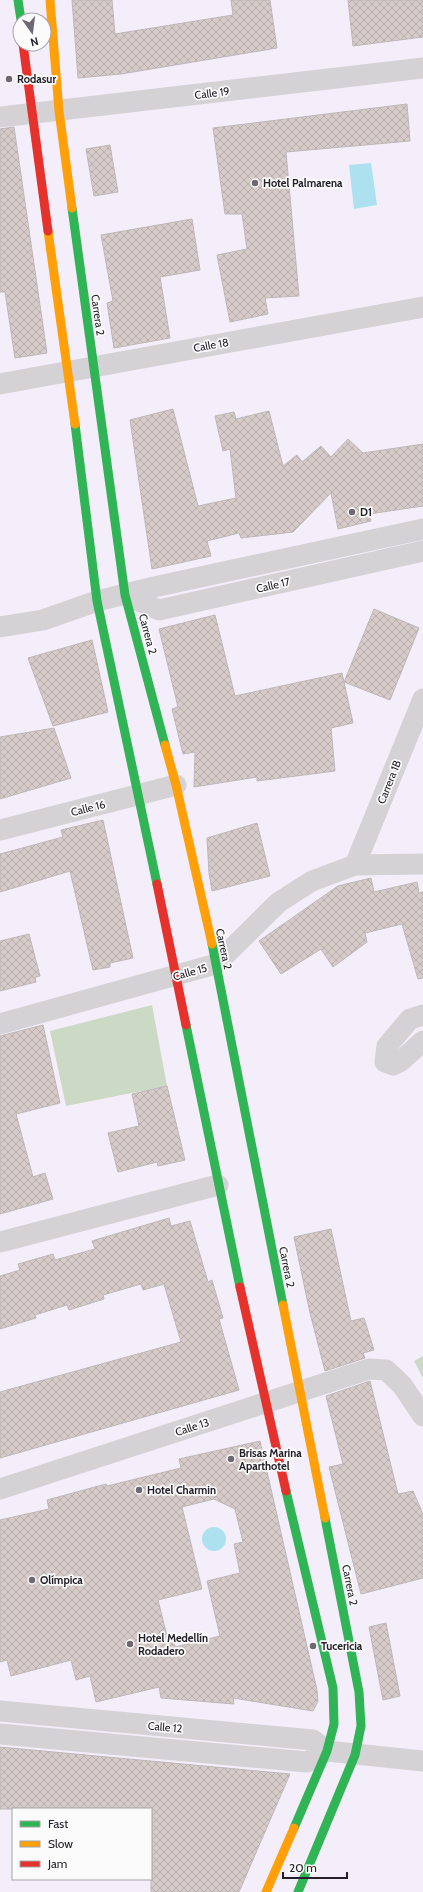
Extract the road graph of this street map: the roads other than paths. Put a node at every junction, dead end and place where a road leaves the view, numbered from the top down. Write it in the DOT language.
graph roads {
  1 [pos="18,0"];
  2 [pos="50,0"];
  3 [pos="20,12"];
  4 [pos="24,52"];
  5 [pos="423,68"];
  6 [pos="59,111"];
  7 [pos="31,114"];
  8 [pos="0,117"];
  9 [pos="423,307"];
  10 [pos="93,367"];
  11 [pos="68,372"];
  12 [pos="0,384"];
  13 [pos="423,529"];
  14 [pos="423,551"];
  15 [pos="280,560"];
  16 [pos="285,582"];
  17 [pos="125,595"];
  18 [pos="96,601"];
  19 [pos="0,627"];
  20 [pos="423,699"];
  21 [pos="176,786"];
  22 [pos="139,795"];
  23 [pos="0,830"];
  24 [pos="423,864"];
  25 [pos="355,865"];
  26 [pos="216,964"];
  27 [pos="176,975"];
  28 [pos="423,1015"];
  29 [pos="0,1024"];
  30 [pos="423,1041"];
  31 [pos="218,1185"];
  32 [pos="0,1242"];
  33 [pos="300,1392"];
  34 [pos="265,1403"];
  35 [pos="423,1416"];
  36 [pos="0,1489"];
  37 [pos="0,1711"];
  38 [pos="0,1734"];
  39 [pos="327,1752"];
  40 [pos="355,1755"];
  41 [pos="423,1761"];
  42 [pos="266,1892"];
  43 [pos="298,1892"];
  1 -- 3 [label="street"];
  2 -- 6 [label="street, Carrera 2"];
  4 -- 7 [label="street"];
  5 -- 6 [label="street, Calle 19"];
  6 -- 7 [label="street, Calle 19"];
  6 -- 10 [label="street, Carrera 2"];
  7 -- 8 [label="street, Calle 19"];
  7 -- 11 [label="street"];
  9 -- 10 [label="street, Calle 18"];
  10 -- 11 [label="street, Calle 18"];
  10 -- 17 [label="street, Carrera 2"];
  11 -- 12 [label="street, Calle 18"];
  11 -- 18 [label="street"];
  13 -- 15 [label="street"];
  14 -- 16 [label="street, Calle 17"];
  15 -- 16 [label="street"];
  15 -- 17 [label="street"];
  16 -- 17 [label="street, Calle 17"];
  17 -- 18 [label="street"];
  17 -- 21 [label="street, Carrera 2"];
  18 -- 19 [label="street"];
  18 -- 22 [label="street"];
  20 -- 25 [label="street, Carrera 1B"];
  21 -- 22 [label="street, Calle 16"];
  21 -- 26 [label="street, Carrera 2"];
  22 -- 23 [label="street, Calle 16"];
  22 -- 27 [label="street"];
  24 -- 25 [label="street, Calle 15"];
  25 -- 26 [label="street, Calle 15"];
  26 -- 27 [label="street, Calle 15"];
  26 -- 33 [label="street, Carrera 2"];
  27 -- 29 [label="street, Calle 15"];
  27 -- 31 [label="street"];
  28 -- 30 [label="street"];
  31 -- 32 [label="street"];
  31 -- 34 [label="street"];
  33 -- 34 [label="street, Calle 13"];
  33 -- 35 [label="street, Calle 13"];
  33 -- 40 [label="street, Carrera 2"];
  34 -- 36 [label="street, Calle 13"];
  34 -- 39 [label="street"];
  37 -- 39 [label="street, Calle 12"];
  38 -- 39 [label="street, Calle 12"];
  39 -- 40 [label="street"];
  39 -- 42 [label="street"];
  40 -- 41 [label="street"];
  40 -- 43 [label="street, Carrera 2"];
}
